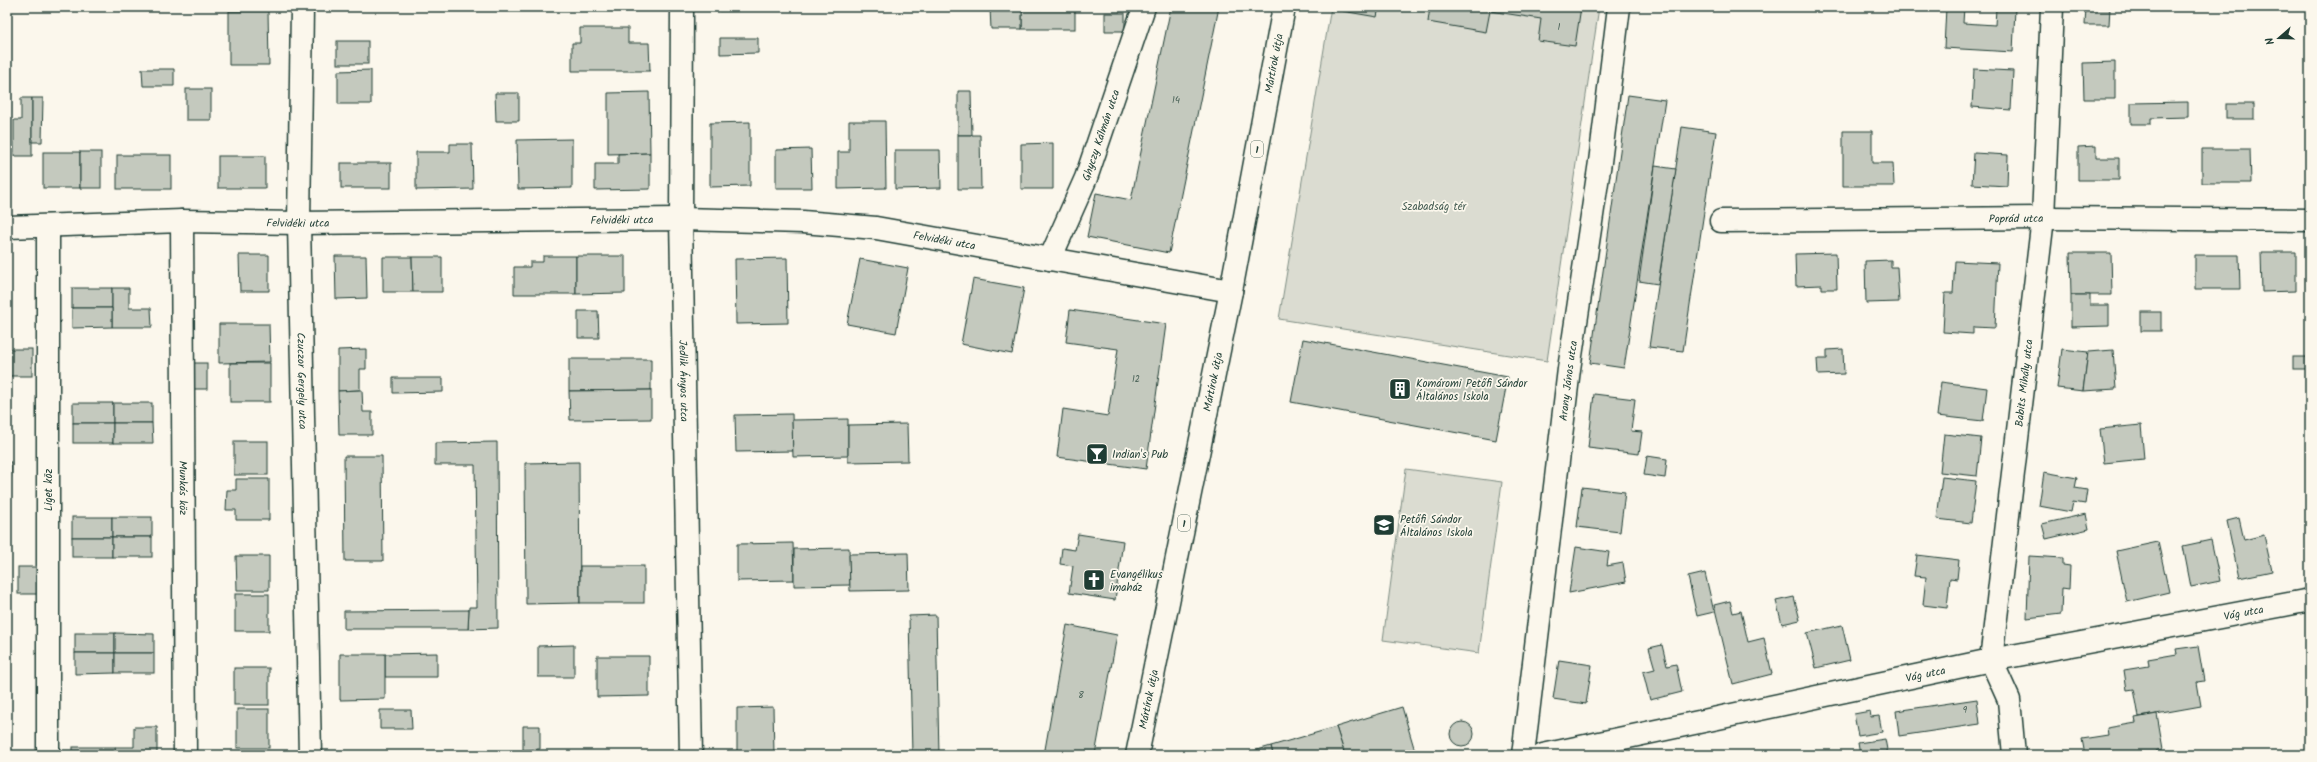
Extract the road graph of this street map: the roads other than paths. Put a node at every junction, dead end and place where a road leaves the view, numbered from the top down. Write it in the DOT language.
graph roads {
  1 [pos="302,7"];
  2 [pos="682,7"];
  3 [pos="1144,7"];
  4 [pos="1284,7"];
  5 [pos="1619,7"];
  6 [pos="2052,7"];
  7 [pos="2043,218"];
  8 [pos="682,219"];
  9 [pos="182,220"];
  10 [pos="2310,220"];
  11 [pos="1721,221"];
  12 [pos="299,223"];
  13 [pos="48,226"];
  14 [pos="7,227"];
  15 [pos="1050,259"];
  16 [pos="1231,291"];
  17 [pos="2310,600"];
  18 [pos="1991,660"];
  19 [pos="48,755"];
  20 [pos="185,755"];
  21 [pos="310,755"];
  22 [pos="690,755"];
  23 [pos="1137,755"];
  24 [pos="1523,755"];
  25 [pos="1543,755"];
  26 [pos="2014,755"];
  1 -- 12 [label="street, Czuczor Gergely utca"];
  2 -- 8 [label="street, Jedlik Ányos utca"];
  3 -- 15 [label="street, Ghyczy Kálmán utca"];
  4 -- 16 [label="street, Mártírok útja / 1"];
  5 -- 24 [label="street, Arany János utca"];
  6 -- 7 [label="street, Babits Mihály utca"];
  7 -- 10 [label="street, Poprád utca"];
  7 -- 11 [label="street, Poprád utca"];
  7 -- 18 [label="street, Babits Mihály utca"];
  8 -- 12 [label="street, Felvidéki utca"];
  8 -- 15 [label="street, Felvidéki utca"];
  8 -- 22 [label="street, Jedlik Ányos utca"];
  9 -- 12 [label="street, Felvidéki utca"];
  9 -- 13 [label="street, Felvidéki utca"];
  9 -- 20 [label="street, Munkás köz"];
  12 -- 21 [label="street, Czuczor Gergely utca"];
  13 -- 14 [label="street, Felvidéki utca"];
  13 -- 19 [label="street, Liget köz"];
  15 -- 16 [label="street, Felvidéki utca"];
  16 -- 23 [label="street, Mártírok útja / 1"];
  17 -- 18 [label="street, Vág utca"];
  18 -- 25 [label="street, Vág utca"];
  18 -- 26 [label="street"];
}
